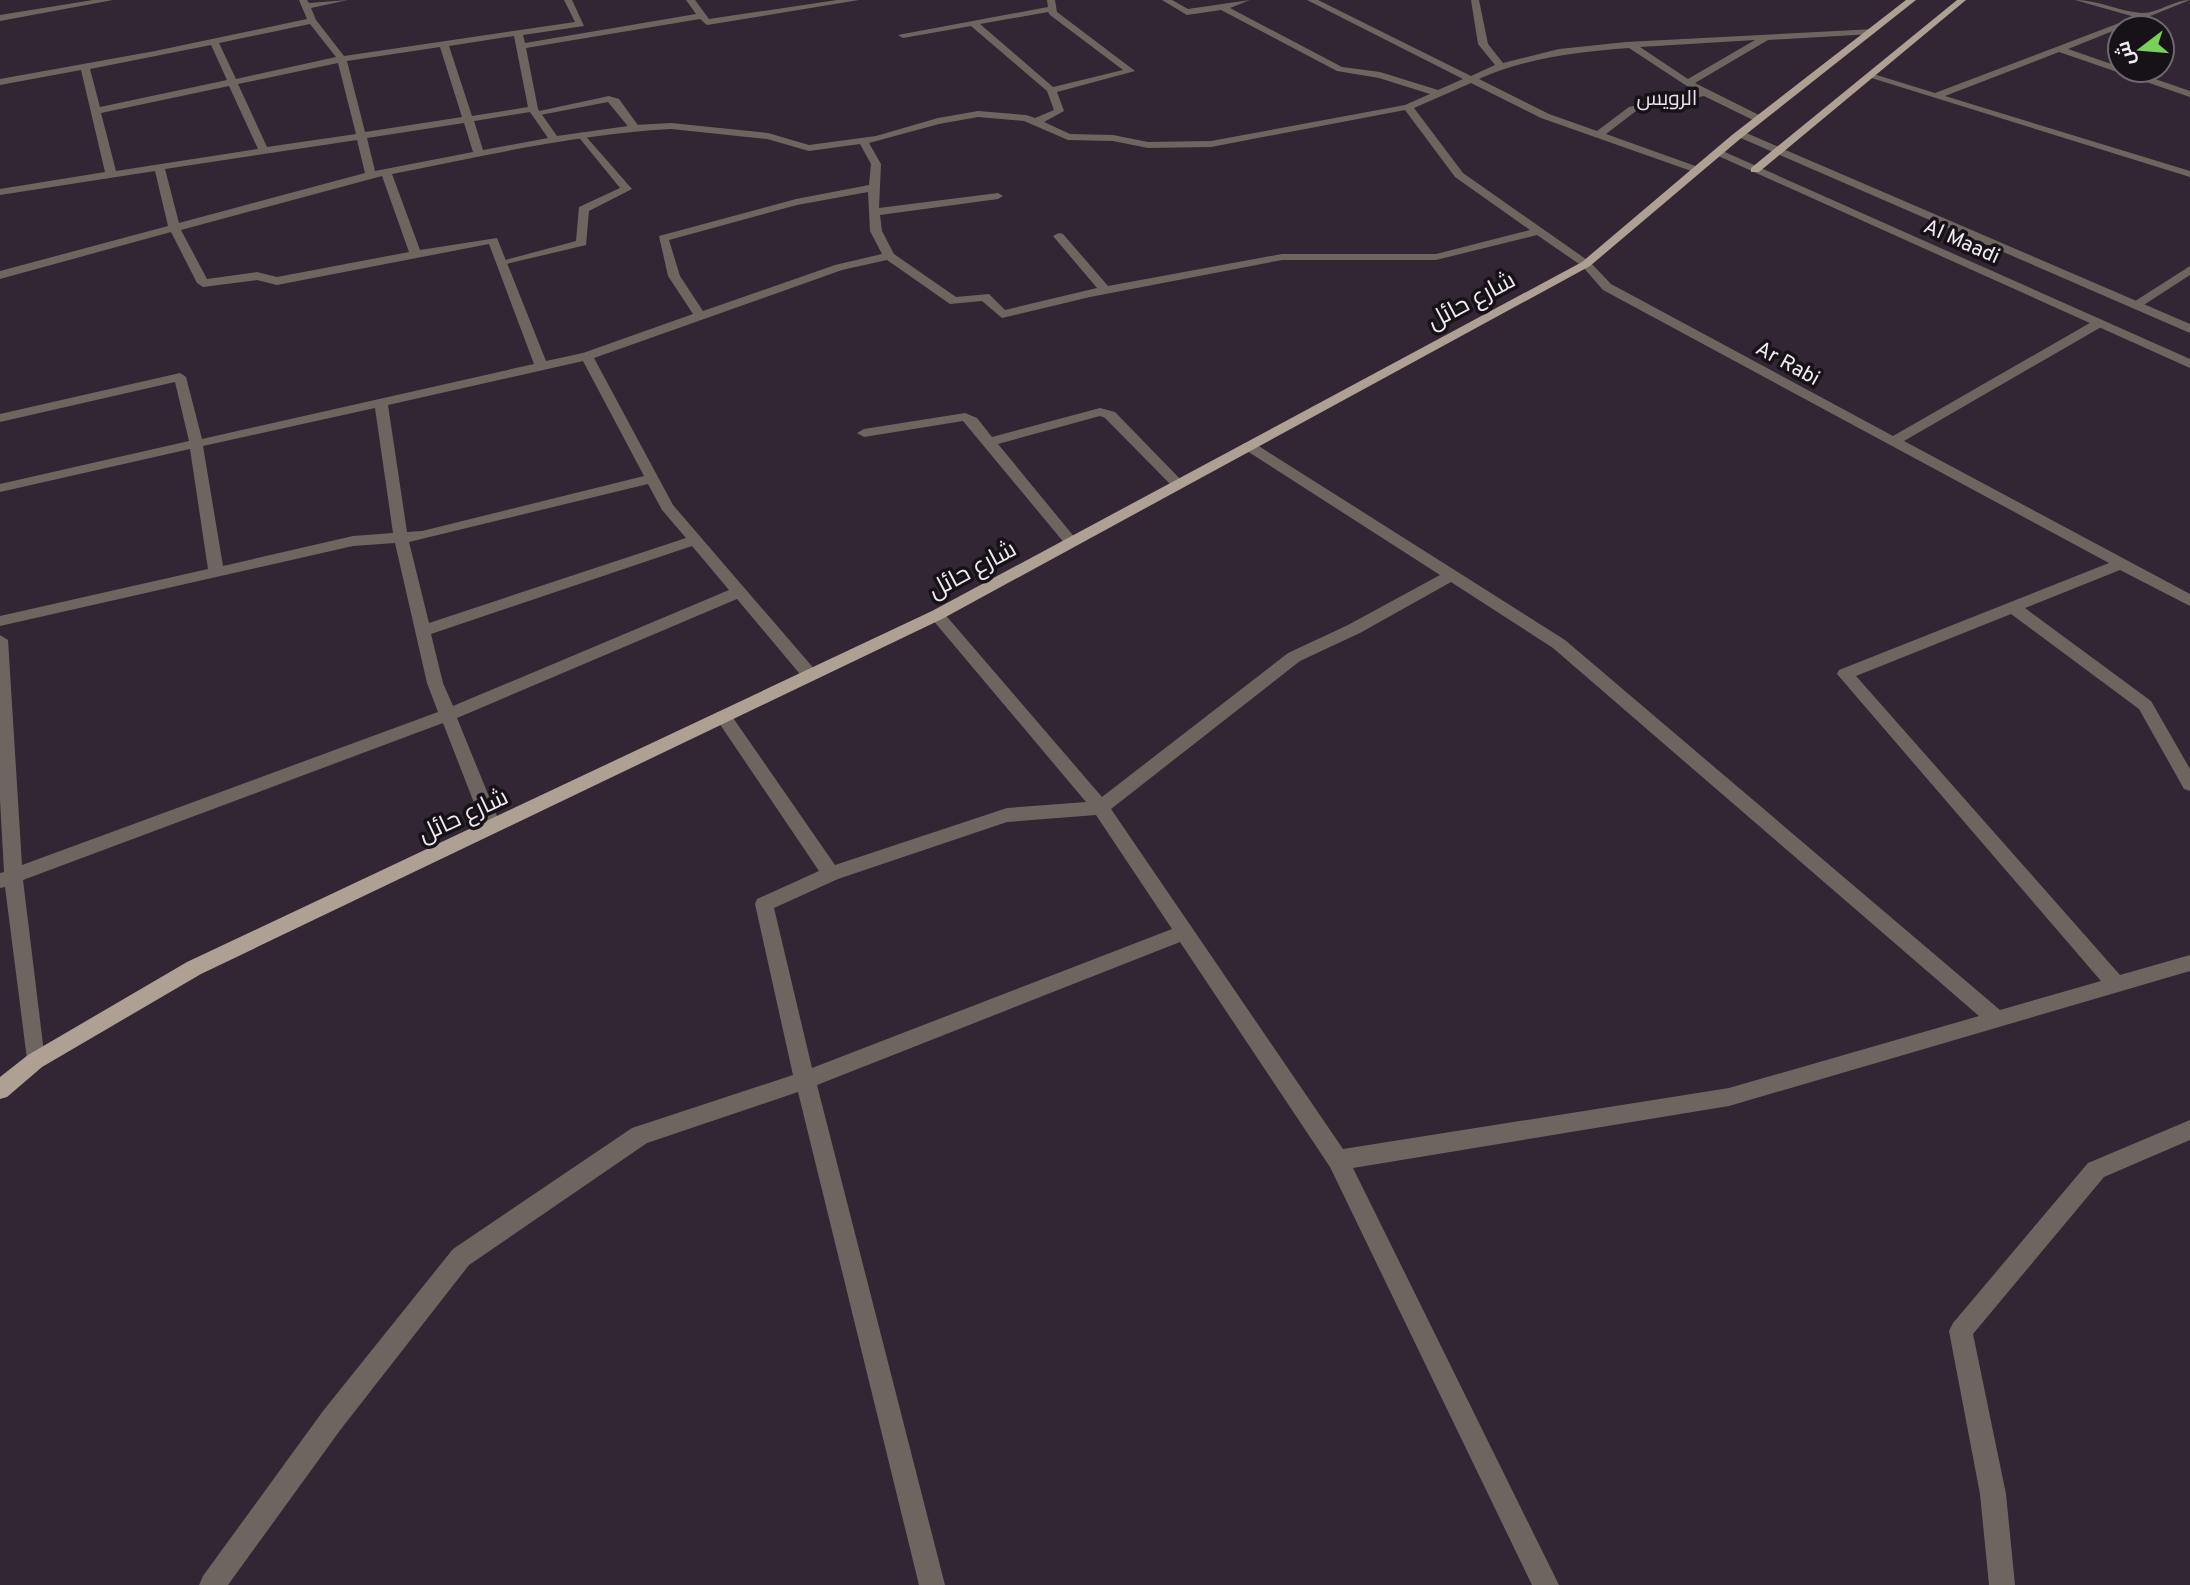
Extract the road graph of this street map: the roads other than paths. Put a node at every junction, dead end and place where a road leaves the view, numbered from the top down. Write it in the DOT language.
graph roads {
  1 [pos="104,0"];
  2 [pos="344,0"];
  3 [pos="568,0"];
  4 [pos="691,0"];
  5 [pos="855,0"];
  6 [pos="1166,0"];
  7 [pos="1246,0"];
  8 [pos="1311,0"];
  9 [pos="1475,0"];
  10 [pos="1912,0"];
  11 [pos="1962,0"];
  12 [pos="2080,0"];
  13 [pos="2188,0"];
  14 [pos="305,3"];
  15 [pos="1052,4"];
  16 [pos="1222,7"];
  17 [pos="2135,14"];
  18 [pos="2149,14"];
  19 [pos="703,16"];
  20 [pos="0,18"];
  21 [pos="312,21"];
  22 [pos="973,23"];
  23 [pos="2106,30"];
  24 [pos="1872,31"];
  25 [pos="518,33"];
  26 [pos="903,35"];
  27 [pos="1769,36"];
  28 [pos="214,42"];
  29 [pos="444,44"];
  30 [pos="1631,45"];
  31 [pos="522,46"];
  32 [pos="2056,48"];
  33 [pos="342,59"];
  34 [pos="2106,65"];
  35 [pos="1501,66"];
  36 [pos="85,67"];
  37 [pos="1870,76"];
  38 [pos="1470,78"];
  39 [pos="232,81"];
  40 [pos="0,82"];
  41 [pos="1688,83"];
  42 [pos="2161,84"];
  43 [pos="1051,90"];
  44 [pos="1437,93"];
  45 [pos="1705,93"];
  46 [pos="2190,94"];
  47 [pos="1935,96"];
  48 [pos="1408,107"];
  49 [pos="96,111"];
  50 [pos="534,111"];
  51 [pos="468,118"];
  52 [pos="1759,119"];
  53 [pos="1036,122"];
  54 [pos="635,128"];
  55 [pos="360,133"];
  56 [pos="1740,134"];
  57 [pos="582,135"];
  58 [pos="1598,135"];
  59 [pos="554,140"];
  60 [pos="863,141"];
  61 [pos="262,149"];
  62 [pos="1780,150"];
  63 [pos="1717,152"];
  64 [pos="479,154"];
  65 [pos="159,166"];
  66 [pos="1697,170"];
  67 [pos="1755,170"];
  68 [pos="386,172"];
  69 [pos="111,174"];
  70 [pos="2190,174"];
  71 [pos="371,175"];
  72 [pos="875,187"];
  73 [pos="0,192"];
  74 [pos="998,196"];
  75 [pos="874,212"];
  76 [pos="174,228"];
  77 [pos="1540,231"];
  78 [pos="1059,236"];
  79 [pos="415,253"];
  80 [pos="889,256"];
  81 [pos="502,264"];
  82 [pos="1586,264"];
  83 [pos="2190,270"];
  84 [pos="0,275"];
  85 [pos="1105,290"];
  86 [pos="2135,305"];
  87 [pos="701,317"];
  88 [pos="2099,323"];
  89 [pos="2190,328"];
  90 [pos="587,356"];
  91 [pos="2190,364"];
  92 [pos="542,367"];
  93 [pos="381,403"];
  94 [pos="0,418"];
  95 [pos="864,433"];
  96 [pos="1892,442"];
  97 [pos="990,443"];
  98 [pos="196,444"];
  99 [pos="1249,446"];
  100 [pos="650,479"];
  101 [pos="1178,484"];
  102 [pos="0,488"];
  103 [pos="401,538"];
  104 [pos="695,540"];
  105 [pos="1071,542"];
  106 [pos="2121,564"];
  107 [pos="216,572"];
  108 [pos="1451,575"];
  109 [pos="739,592"];
  110 [pos="2190,601"];
  111 [pos="2013,607"];
  112 [pos="937,614"];
  113 [pos="0,621"];
  114 [pos="423,631"];
  115 [pos="0,640"];
  116 [pos="810,675"];
  117 [pos="448,715"];
  118 [pos="723,716"];
  119 [pos="4,782"];
  120 [pos="2190,784"];
  121 [pos="1101,808"];
  122 [pos="492,826"];
  123 [pos="831,874"];
  124 [pos="7,878"];
  125 [pos="1184,932"];
  126 [pos="2190,962"];
  127 [pos="2116,984"];
  128 [pos="1997,1018"];
  129 [pos="35,1061"];
  130 [pos="805,1080"];
  131 [pos="0,1090"];
  132 [pos="2190,1130"];
  133 [pos="1338,1160"];
  134 [pos="212,1585"];
  135 [pos="932,1585"];
  136 [pos="1546,1585"];
  137 [pos="2001,1585"];
  1 -- 20 [label="street"];
  2 -- 14 [label="street"];
  3 -- 25 [label="street"];
  4 -- 19 [label="street"];
  5 -- 19 [label="street"];
  6 -- 16 [label="street"];
  7 -- 16 [label="street"];
  8 -- 38 [label="street"];
  9 -- 35 [label="street"];
  10 -- 24 [label="main road, شارع حائل"];
  11 -- 37 [label="main road"];
  12 -- 17 [label="street"];
  13 -- 18 [label="street"];
  14 -- 21 [label="street"];
  15 -- 22 [label="street"];
  15 -- 43 [label="street"];
  16 -- 44 [label="street"];
  19 -- 31 [label="street"];
  21 -- 28 [label="street"];
  21 -- 33 [label="street"];
  22 -- 26 [label="street"];
  22 -- 43 [label="street"];
  23 -- 32 [label="street"];
  24 -- 27 [label="street"];
  24 -- 52 [label="main road, شارع حائل"];
  25 -- 29 [label="street"];
  25 -- 31 [label="street"];
  27 -- 30 [label="street"];
  27 -- 41 [label="street"];
  28 -- 36 [label="street"];
  28 -- 39 [label="street"];
  29 -- 33 [label="street"];
  29 -- 51 [label="street"];
  30 -- 35 [label="street"];
  30 -- 41 [label="street"];
  31 -- 50 [label="street"];
  32 -- 34 [label="street"];
  32 -- 47 [label="street"];
  33 -- 39 [label="street"];
  33 -- 55 [label="street"];
  35 -- 38 [label="street"];
  36 -- 40 [label="street"];
  36 -- 49 [label="street"];
  37 -- 47 [label="street"];
  37 -- 62 [label="main road"];
  38 -- 44 [label="street"];
  38 -- 58 [label="street"];
  39 -- 49 [label="street"];
  39 -- 61 [label="street"];
  41 -- 45 [label="street"];
  42 -- 46 [label="street"];
  43 -- 53 [label="street"];
  44 -- 48 [label="street"];
  45 -- 52 [label="street"];
  45 -- 58 [label="street"];
  47 -- 70 [label="street"];
  48 -- 53 [label="street"];
  48 -- 77 [label="street, Ar Rabi"];
  49 -- 69 [label="street"];
  50 -- 51 [label="street"];
  50 -- 54 [label="street"];
  50 -- 59 [label="street"];
  51 -- 55 [label="street"];
  51 -- 64 [label="street"];
  52 -- 56 [label="main road, شارع حائل"];
  53 -- 60 [label="street"];
  54 -- 57 [label="street"];
  54 -- 60 [label="street"];
  55 -- 61 [label="street"];
  55 -- 71 [label="street"];
  56 -- 62 [label="street, Al Maadi"];
  56 -- 63 [label="main road, شارع حائل"];
  57 -- 59 [label="street"];
  57 -- 81 [label="street"];
  58 -- 66 [label="street"];
  59 -- 64 [label="street"];
  60 -- 72 [label="street"];
  61 -- 65 [label="street"];
  62 -- 67 [label="main road"];
  62 -- 86 [label="street, Al Maadi"];
  63 -- 66 [label="main road, شارع حائل"];
  63 -- 67 [label="street, Al Maadi"];
  64 -- 68 [label="street"];
  65 -- 69 [label="street"];
  65 -- 76 [label="street"];
  66 -- 82 [label="main road, شارع حائل"];
  67 -- 88 [label="street, Al Maadi"];
  68 -- 71 [label="street"];
  68 -- 79 [label="street"];
  69 -- 73 [label="street"];
  71 -- 76 [label="street"];
  72 -- 75 [label="street"];
  72 -- 87 [label="street"];
  74 -- 75 [label="street"];
  75 -- 80 [label="street"];
  76 -- 79 [label="street"];
  76 -- 84 [label="street"];
  77 -- 82 [label="street, Ar Rabi"];
  77 -- 85 [label="street"];
  78 -- 85 [label="street"];
  79 -- 81 [label="street"];
  80 -- 85 [label="street"];
  80 -- 87 [label="street"];
  81 -- 92 [label="street"];
  82 -- 96 [label="street, Ar Rabi"];
  82 -- 99 [label="main road, شارع حائل"];
  83 -- 86 [label="street"];
  86 -- 89 [label="street, Al Maadi"];
  87 -- 90 [label="street"];
  88 -- 91 [label="street, Al Maadi"];
  88 -- 96 [label="street"];
  90 -- 92 [label="street"];
  90 -- 100 [label="street"];
  92 -- 93 [label="street"];
  93 -- 98 [label="street"];
  93 -- 103 [label="street"];
  94 -- 98 [label="street"];
  95 -- 97 [label="street"];
  96 -- 106 [label="street, Ar Rabi"];
  97 -- 101 [label="street"];
  97 -- 105 [label="street"];
  98 -- 102 [label="street"];
  98 -- 107 [label="street"];
  99 -- 101 [label="main road, شارع حائل"];
  99 -- 108 [label="street"];
  100 -- 103 [label="street"];
  100 -- 104 [label="street"];
  101 -- 105 [label="main road, شارع حائل"];
  103 -- 107 [label="street"];
  103 -- 114 [label="street"];
  104 -- 109 [label="street"];
  104 -- 114 [label="street"];
  105 -- 112 [label="main road, شارع حائل"];
  106 -- 110 [label="street, Ar Rabi"];
  106 -- 111 [label="street"];
  107 -- 113 [label="street"];
  108 -- 121 [label="street"];
  108 -- 128 [label="street"];
  109 -- 116 [label="street"];
  109 -- 117 [label="street"];
  111 -- 120 [label="street"];
  111 -- 127 [label="street"];
  112 -- 116 [label="main road, شارع حائل"];
  112 -- 121 [label="street"];
  114 -- 117 [label="street"];
  115 -- 119 [label="street"];
  116 -- 118 [label="main road, شارع حائل"];
  117 -- 122 [label="street"];
  117 -- 124 [label="street"];
  118 -- 122 [label="main road, شارع حائل"];
  118 -- 123 [label="street"];
  119 -- 124 [label="street"];
  121 -- 123 [label="street"];
  121 -- 125 [label="street"];
  122 -- 129 [label="main road, شارع حائل"];
  123 -- 130 [label="street"];
  124 -- 129 [label="street"];
  125 -- 130 [label="street"];
  125 -- 133 [label="street"];
  126 -- 127 [label="street"];
  127 -- 128 [label="street"];
  128 -- 133 [label="street"];
  129 -- 131 [label="main road, شارع حائل"];
  130 -- 134 [label="street"];
  130 -- 135 [label="street"];
  132 -- 137 [label="street"];
  133 -- 136 [label="street"];
}
